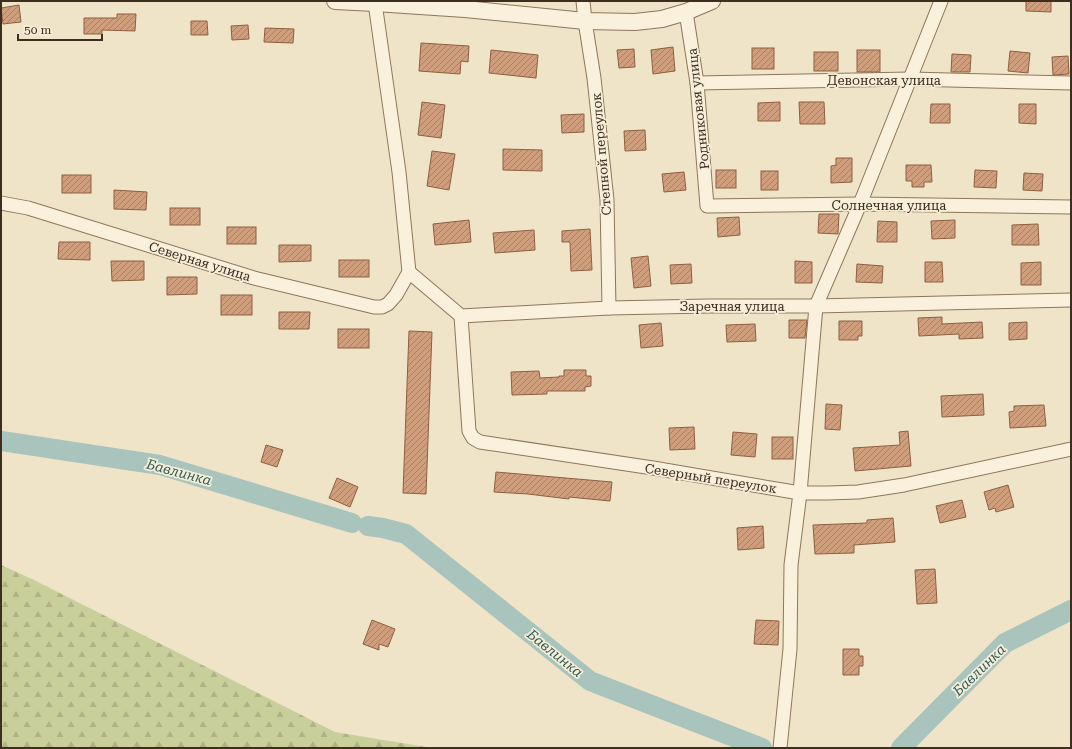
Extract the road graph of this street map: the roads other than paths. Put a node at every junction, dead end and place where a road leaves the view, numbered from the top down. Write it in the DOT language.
graph roads {
  1 [pos="335,1"];
  2 [pos="582,1"];
  3 [pos="941,1"];
  4 [pos="376,3"];
  5 [pos="418,4"];
  6 [pos="699,5"];
  7 [pos="585,21"];
  8 [pos="910,79"];
  9 [pos="698,82"];
  10 [pos="1071,83"];
  11 [pos="1,203"];
  12 [pos="860,204"];
  13 [pos="707,206"];
  14 [pos="1071,207"];
  15 [pos="409,272"];
  16 [pos="1071,300"];
  17 [pos="816,306"];
  18 [pos="609,308"];
  19 [pos="461,316"];
  20 [pos="1071,449"];
  21 [pos="800,493"];
  22 [pos="780,748"];
  1 -- 4 [label="street"];
  2 -- 7 [label="street, Степной переулок"];
  3 -- 8 [label="street"];
  4 -- 5 [label="street"];
  4 -- 15 [label="street"];
  5 -- 7 [label="street"];
  6 -- 7 [label="street"];
  6 -- 9 [label="street, Родниковая улица"];
  7 -- 18 [label="street, Степной переулок"];
  8 -- 9 [label="street, Девонская улица"];
  8 -- 10 [label="street, Девонская улица"];
  8 -- 12 [label="street"];
  9 -- 13 [label="street, Родниковая улица"];
  11 -- 15 [label="street, Северная улица"];
  12 -- 13 [label="street, Солнечная улица"];
  12 -- 14 [label="street, Солнечная улица"];
  12 -- 17 [label="street"];
  15 -- 19 [label="street"];
  16 -- 17 [label="street, Заречная улица"];
  17 -- 18 [label="street, Заречная улица"];
  17 -- 21 [label="street"];
  18 -- 19 [label="street, Заречная улица"];
  19 -- 21 [label="street, Северный переулок"];
  20 -- 21 [label="street, Северный переулок"];
  21 -- 22 [label="street"];
}
